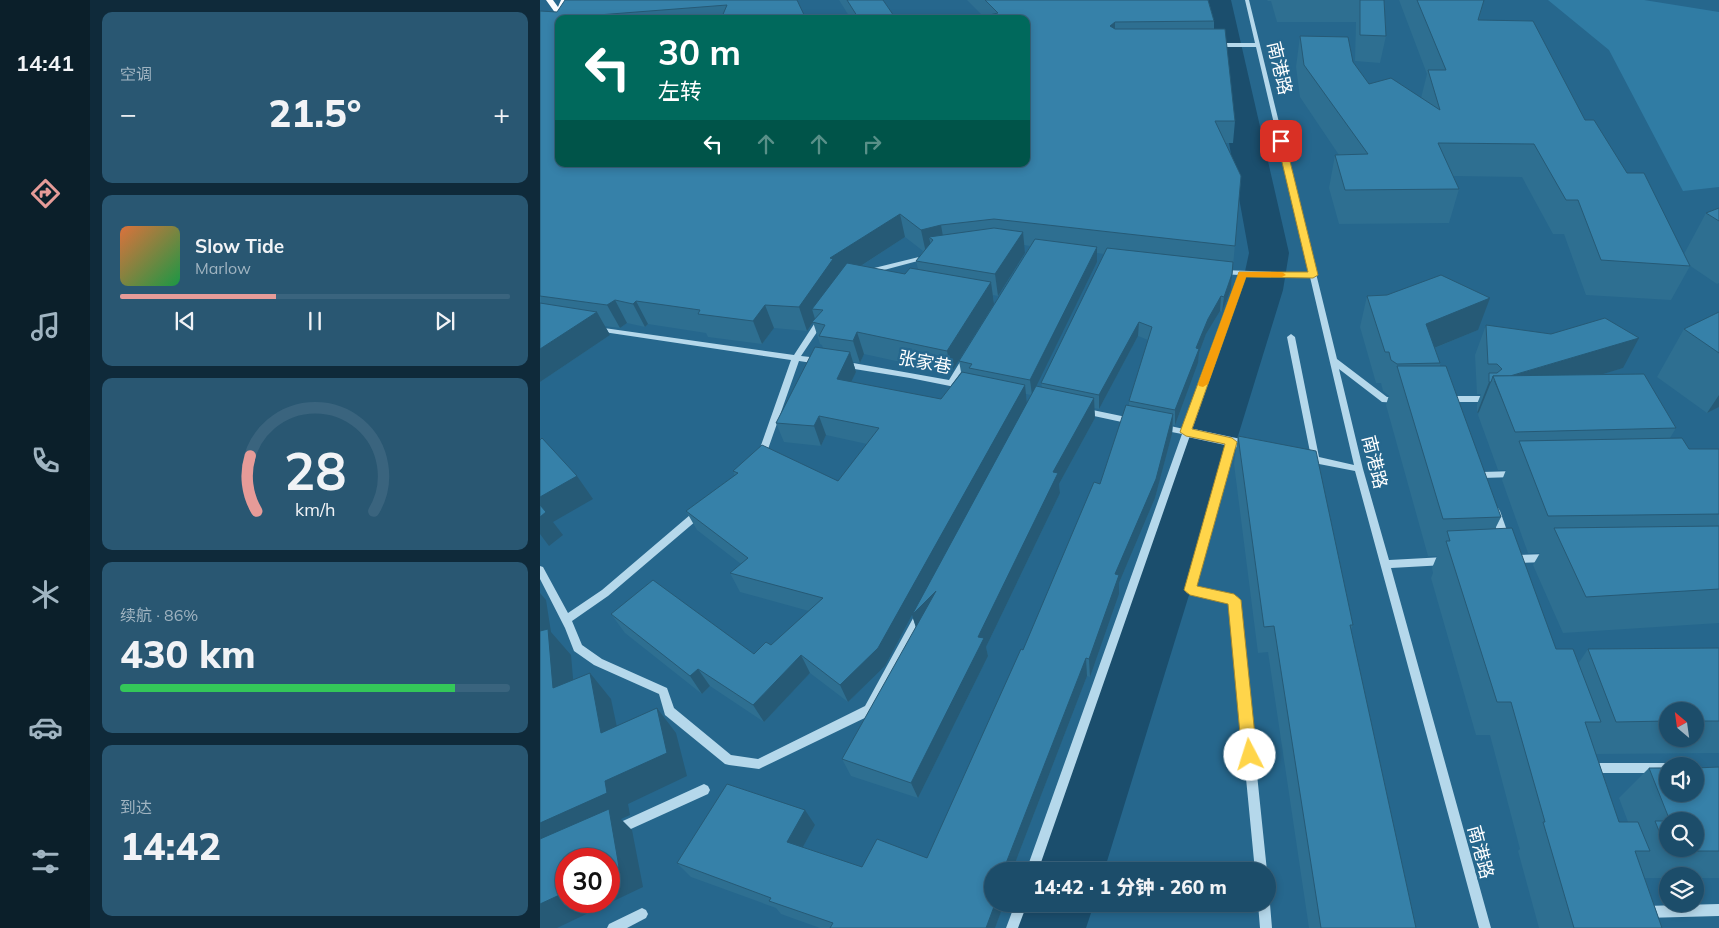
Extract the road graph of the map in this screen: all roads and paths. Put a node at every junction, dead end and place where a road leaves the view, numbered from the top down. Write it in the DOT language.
graph roads {
  1 [pos="549,0"];
  2 [pos="564,0"];
  3 [pos="1247,0"];
  4 [pos="560,14"];
  5 [pos="555,18"];
  6 [pos="540,32"];
  7 [pos="1210,45"];
  8 [pos="1257,45"];
  9 [pos="937,255"];
  10 [pos="1214,271"];
  11 [pos="1243,274"];
  12 [pos="1312,275"];
  13 [pos="877,279"];
  14 [pos="825,314"];
  15 [pos="588,328"];
  16 [pos="1291,337"];
  17 [pos="971,351"];
  18 [pos="796,358"];
  19 [pos="1333,360"];
  20 [pos="824,362"];
  21 [pos="834,363"];
  22 [pos="951,383"];
  23 [pos="970,387"];
  24 [pos="1434,399"];
  25 [pos="1484,399"];
  26 [pos="1405,400"];
  27 [pos="1074,409"];
  28 [pos="1140,422"];
  29 [pos="1149,424"];
  30 [pos="1186,432"];
  31 [pos="1232,442"];
  32 [pos="1260,448"];
  33 [pos="1312,459"];
  34 [pos="751,468"];
  35 [pos="1360,469"];
  36 [pos="1318,473"];
  37 [pos="1521,474"];
  38 [pos="1482,475"];
  39 [pos="1492,502"];
  40 [pos="707,506"];
  41 [pos="1561,558"];
  42 [pos="1454,561"];
  43 [pos="1385,564"];
  44 [pos="540,570"];
  45 [pos="925,607"];
  46 [pos="566,619"];
  47 [pos="1586,768"];
  48 [pos="1659,768"];
  49 [pos="704,790"];
  50 [pos="604,836"];
  51 [pos="1035,862"];
  52 [pos="1260,862"];
  53 [pos="1719,910"];
  54 [pos="1018,912"];
  55 [pos="1265,912"];
  56 [pos="1637,912"];
  57 [pos="642,914"];
  58 [pos="613,928"];
  59 [pos="1012,928"];
  60 [pos="1266,928"];
  61 [pos="1485,928"];
  1 -- 4 [label="main road"];
  2 -- 4 [label="main road"];
  3 -- 8 [label="street, 南港路"];
  5 -- 6 [label="main road"];
  7 -- 8 [label="street"];
  8 -- 12 [label="street, 南港路"];
  9 -- 13 [label="street"];
  10 -- 11 [label="street"];
  11 -- 12 [label="street"];
  11 -- 30 [label="street"];
  12 -- 19 [label="street, 南港路"];
  14 -- 18 [label="street"];
  15 -- 18 [label="street"];
  16 -- 36 [label="street"];
  17 -- 22 [label="street"];
  18 -- 20 [label="street"];
  18 -- 34 [label="street"];
  19 -- 26 [label="street"];
  19 -- 35 [label="street, 南港路"];
  21 -- 22 [label="street, 张家巷"];
  22 -- 23 [label="street, 张家巷"];
  24 -- 25 [label="street"];
  27 -- 28 [label="street"];
  29 -- 30 [label="street"];
  30 -- 31 [label="street, bridge"];
  30 -- 51 [label="street"];
  31 -- 32 [label="street, bridge"];
  31 -- 52 [label="street"];
  33 -- 35 [label="street"];
  35 -- 43 [label="street, 南港路"];
  37 -- 38 [label="street"];
  39 -- 41 [label="street"];
  40 -- 46 [label="street"];
  42 -- 43 [label="street"];
  43 -- 61 [label="street, 南港路"];
  44 -- 46 [label="street"];
  45 -- 46 [label="street"];
  47 -- 48 [label="street"];
  49 -- 50 [label="street"];
  53 -- 56 [label="street"];
  54 -- 59 [label="street"];
  55 -- 60 [label="street"];
  57 -- 58 [label="street"];
}
